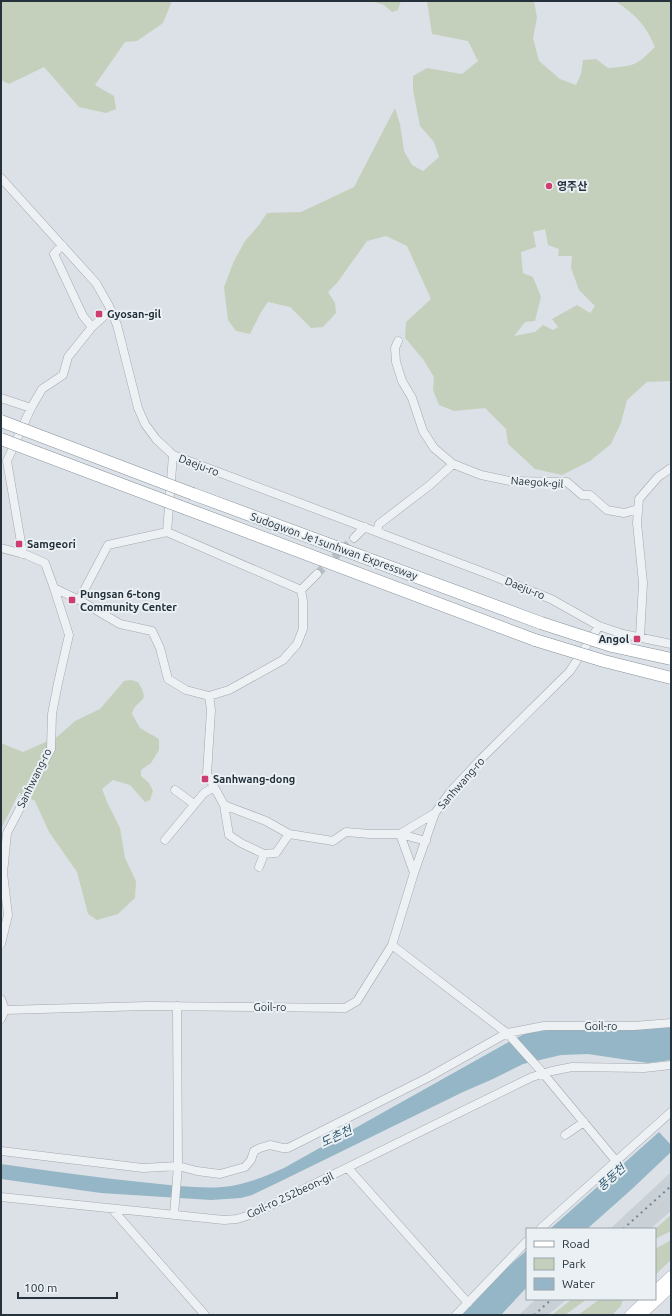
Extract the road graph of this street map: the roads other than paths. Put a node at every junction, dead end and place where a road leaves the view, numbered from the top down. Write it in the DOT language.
graph roads {
  1 [pos="1,178"];
  2 [pos="62,245"];
  3 [pos="111,310"];
  4 [pos="92,327"];
  5 [pos="398,341"];
  6 [pos="1,398"];
  7 [pos="30,408"];
  8 [pos="1,421"];
  9 [pos="1,439"];
  10 [pos="173,455"];
  11 [pos="4,460"];
  12 [pos="453,464"];
  13 [pos="671,468"];
  14 [pos="638,509"];
  15 [pos="365,527"];
  16 [pos="167,532"];
  17 [pos="377,532"];
  18 [pos="354,538"];
  19 [pos="1,548"];
  20 [pos="23,554"];
  21 [pos="317,574"];
  22 [pos="54,588"];
  23 [pos="301,590"];
  24 [pos="79,600"];
  25 [pos="599,626"];
  26 [pos="640,638"];
  27 [pos="671,644"];
  28 [pos="671,659"];
  29 [pos="671,678"];
  30 [pos="209,696"];
  31 [pos="214,787"];
  32 [pos="175,790"];
  33 [pos="194,804"];
  34 [pos="224,805"];
  35 [pos="436,813"];
  36 [pos="289,834"];
  37 [pos="400,834"];
  38 [pos="164,840"];
  39 [pos="426,841"];
  40 [pos="264,854"];
  41 [pos="259,867"];
  42 [pos="414,873"];
  43 [pos="1,944"];
  44 [pos="392,945"];
  45 [pos="1,999"];
  46 [pos="177,1006"];
  47 [pos="3,1011"];
  48 [pos="1,1019"];
  49 [pos="671,1023"];
  50 [pos="507,1034"];
  51 [pos="671,1065"];
  52 [pos="542,1073"];
  53 [pos="671,1112"];
  54 [pos="584,1122"];
  55 [pos="565,1135"];
  56 [pos="1,1151"];
  57 [pos="616,1161"];
  58 [pos="348,1168"];
  59 [pos="178,1169"];
  60 [pos="1,1197"];
  61 [pos="112,1209"];
  62 [pos="175,1211"];
  63 [pos="541,1228"];
  64 [pos="526,1242"];
  65 [pos="671,1276"];
  66 [pos="671,1288"];
  67 [pos="656,1290"];
  68 [pos="646,1300"];
  69 [pos="468,1303"];
  70 [pos="204,1315"];
  71 [pos="456,1315"];
  72 [pos="630,1315"];
  73 [pos="641,1315"];
  1 -- 2 [label="street, Daeju-ro"];
  2 -- 3 [label="street, Daeju-ro"];
  2 -- 4 [label="street"];
  3 -- 4 [label="street"];
  3 -- 10 [label="street, Daeju-ro"];
  4 -- 7 [label="street"];
  5 -- 12 [label="street"];
  6 -- 7 [label="street"];
  7 -- 11 [label="street"];
  8 -- 28 [label="highway, Sudogwon Je1sunhwan Expressway, bridge"];
  9 -- 29 [label="highway, Sudogwon Je1sunhwan Expressway, bridge"];
  10 -- 15 [label="street, Daeju-ro"];
  10 -- 16 [label="street"];
  11 -- 20 [label="street"];
  12 -- 14 [label="street, Naegok-gil"];
  12 -- 17 [label="street"];
  13 -- 14 [label="street"];
  14 -- 26 [label="street"];
  15 -- 17 [label="street, Daeju-ro"];
  15 -- 18 [label="street"];
  16 -- 23 [label="street"];
  16 -- 24 [label="street"];
  17 -- 25 [label="street, Daeju-ro"];
  19 -- 20 [label="street, Sanhwang-ro"];
  20 -- 22 [label="street, Sanhwang-ro"];
  21 -- 23 [label="street"];
  22 -- 24 [label="street"];
  22 -- 43 [label="street, Sanhwang-ro"];
  23 -- 30 [label="street"];
  24 -- 30 [label="street"];
  25 -- 26 [label="street, Daeju-ro"];
  25 -- 35 [label="street, Sanhwang-ro"];
  26 -- 27 [label="street, Daeju-ro"];
  30 -- 31 [label="street"];
  31 -- 33 [label="street"];
  31 -- 34 [label="street"];
  32 -- 33 [label="street"];
  33 -- 38 [label="street"];
  34 -- 36 [label="street"];
  34 -- 40 [label="street"];
  35 -- 37 [label="street"];
  35 -- 39 [label="street, Sanhwang-ro"];
  36 -- 37 [label="street"];
  36 -- 40 [label="street"];
  37 -- 39 [label="street"];
  37 -- 42 [label="street"];
  39 -- 42 [label="street, Goil-ro"];
  40 -- 41 [label="street"];
  42 -- 44 [label="street, Goil-ro"];
  44 -- 46 [label="street, Goil-ro"];
  44 -- 50 [label="street"];
  45 -- 47 [label="street"];
  46 -- 47 [label="street, Goil-ro"];
  46 -- 59 [label="street"];
  47 -- 48 [label="street"];
  49 -- 50 [label="street, Goil-ro"];
  50 -- 52 [label="street"];
  50 -- 59 [label="street, Goil-ro"];
  51 -- 52 [label="street, Goil-ro 252beon-gil"];
  52 -- 54 [label="street"];
  52 -- 58 [label="street, Goil-ro 252beon-gil"];
  53 -- 57 [label="street"];
  54 -- 55 [label="street"];
  54 -- 57 [label="street"];
  56 -- 59 [label="street, Goil-ro"];
  57 -- 63 [label="street"];
  58 -- 62 [label="street, Goil-ro 252beon-gil"];
  58 -- 69 [label="street"];
  59 -- 62 [label="street"];
  60 -- 61 [label="street, Goil-ro 252beon-gil"];
  61 -- 62 [label="street, Goil-ro 252beon-gil"];
  61 -- 70 [label="street"];
  64 -- 69 [label="street"];
  65 -- 67 [label="main road"];
  66 -- 73 [label="main road"];
  68 -- 72 [label="main road"];
  69 -- 71 [label="street"];
}
